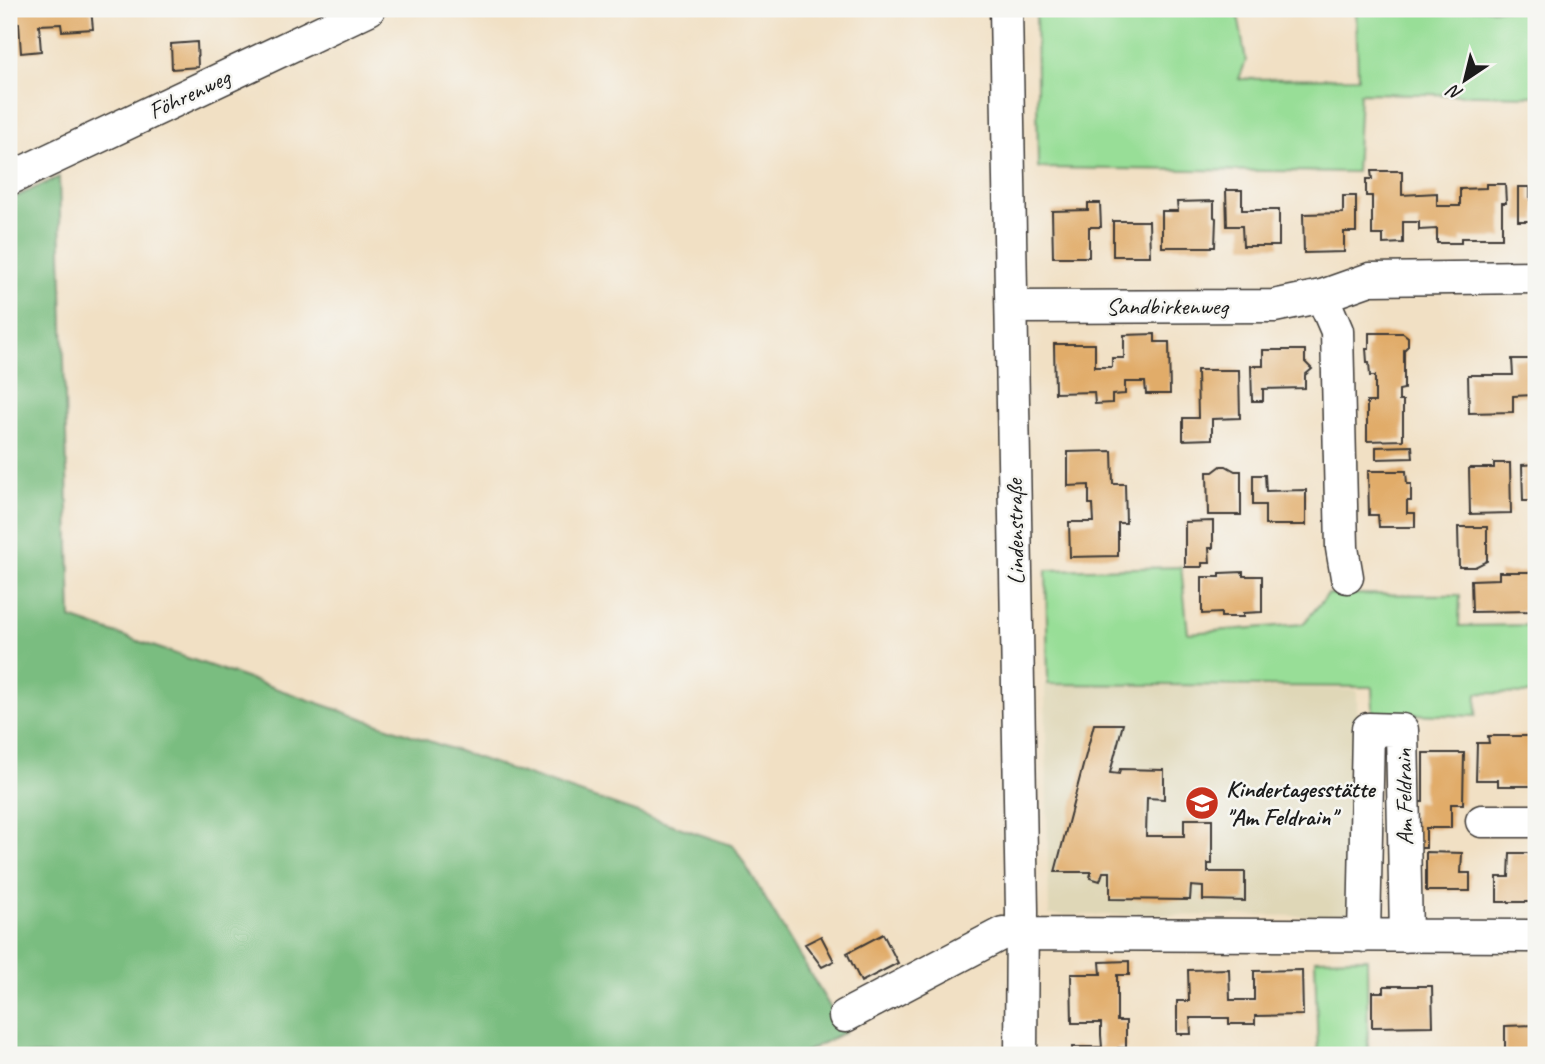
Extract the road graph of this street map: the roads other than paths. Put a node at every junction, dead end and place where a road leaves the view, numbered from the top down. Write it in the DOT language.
graph roads {
  1 [pos="369,9"];
  2 [pos="1006,9"];
  3 [pos="9,179"];
  4 [pos="1536,277"];
  5 [pos="1322,296"];
  6 [pos="1012,307"];
  7 [pos="1347,577"];
  8 [pos="1482,821"];
  9 [pos="1536,821"];
  10 [pos="1013,934"];
  11 [pos="1364,936"];
  12 [pos="1406,936"];
  13 [pos="1536,936"];
  14 [pos="845,1016"];
  15 [pos="1021,1055"];
  1 -- 3 [label="street, Föhrenweg"];
  2 -- 6 [label="street, Lindenstraße"];
  4 -- 5 [label="street, Sandbirkenweg"];
  5 -- 6 [label="street, Sandbirkenweg"];
  5 -- 7 [label="street"];
  6 -- 10 [label="street, Lindenstraße"];
  8 -- 9 [label="street"];
  10 -- 11 [label="street"];
  10 -- 14 [label="street"];
  10 -- 15 [label="street, Lindenstraße"];
  11 -- 12 [label="street"];
  11 -- 12 [label="street, Am Feldrain"];
  12 -- 13 [label="street"];
}
